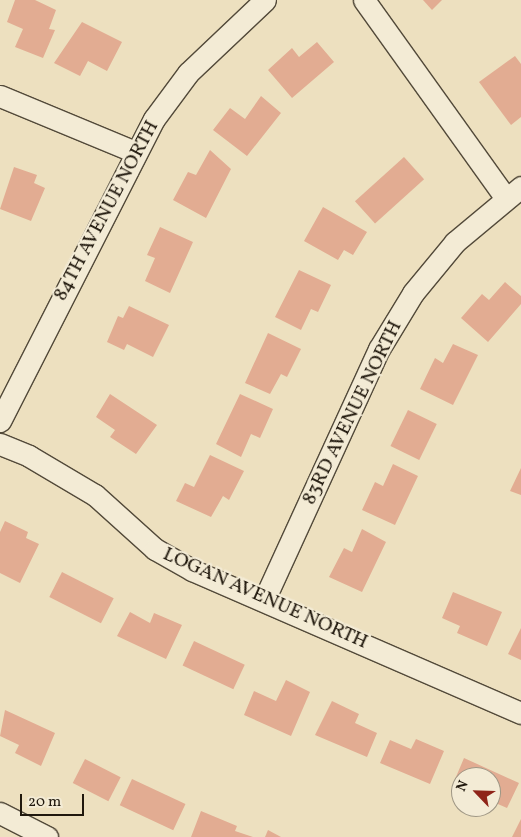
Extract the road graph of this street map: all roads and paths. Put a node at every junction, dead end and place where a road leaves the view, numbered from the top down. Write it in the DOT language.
graph roads {
  1 [pos="265,0"];
  2 [pos="364,0"];
  3 [pos="0,96"];
  4 [pos="135,152"];
  5 [pos="513,192"];
  6 [pos="0,421"];
  7 [pos="0,444"];
  8 [pos="264,600"];
  9 [pos="521,713"];
  10 [pos="0,813"];
  11 [pos="47,837"];
  1 -- 4 [label="street, 84TH AVENUE NORTH"];
  2 -- 5 [label="street"];
  3 -- 4 [label="street"];
  4 -- 6 [label="street, 84TH AVENUE NORTH"];
  5 -- 8 [label="street, 83RD AVENUE NORTH"];
  7 -- 8 [label="street, LOGAN AVENUE NORTH"];
  8 -- 9 [label="street, LOGAN AVENUE NORTH"];
  10 -- 11 [label="street"];
}
